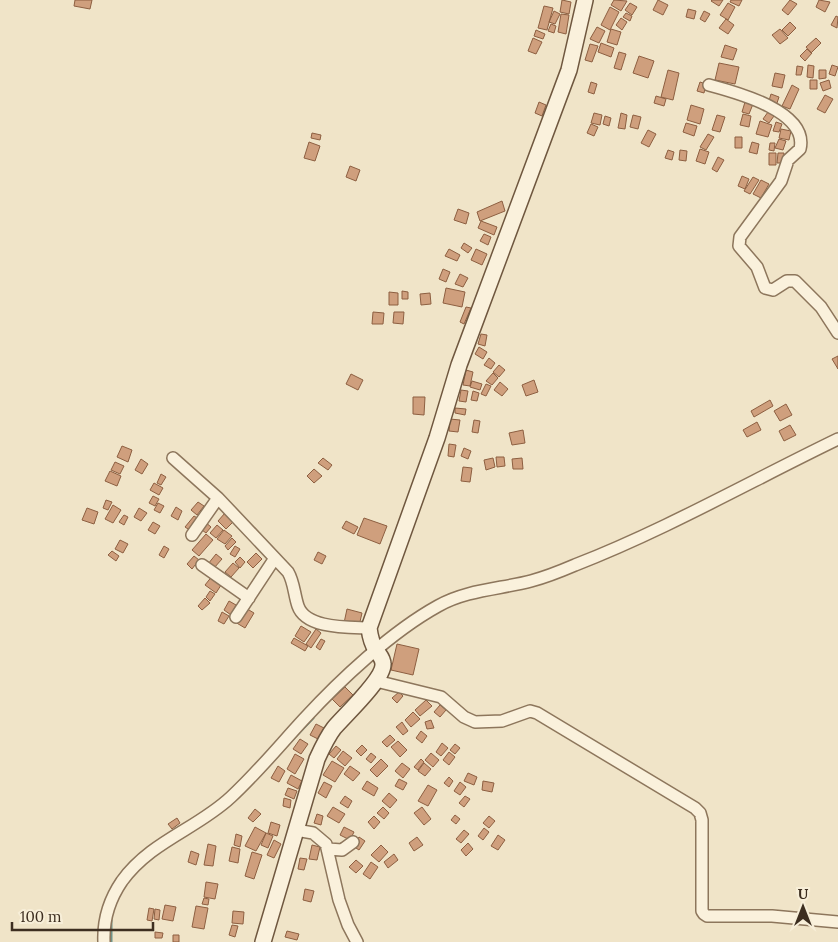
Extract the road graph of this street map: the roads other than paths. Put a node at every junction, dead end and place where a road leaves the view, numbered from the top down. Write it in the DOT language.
graph roads {
  1 [pos="585,0"];
  2 [pos="710,84"];
  3 [pos="838,333"];
  4 [pos="838,439"];
  5 [pos="174,458"];
  6 [pos="218,498"];
  7 [pos="192,535"];
  8 [pos="275,558"];
  9 [pos="202,565"];
  10 [pos="249,598"];
  11 [pos="236,617"];
  12 [pos="369,628"];
  13 [pos="379,654"];
  14 [pos="376,681"];
  15 [pos="296,830"];
  16 [pos="353,842"];
  17 [pos="328,849"];
  18 [pos="838,922"];
  19 [pos="104,942"];
  20 [pos="263,942"];
  21 [pos="357,942"];
  1 -- 12 [label="main road"];
  2 -- 3 [label="street"];
  4 -- 13 [label="street"];
  5 -- 6 [label="street"];
  6 -- 7 [label="street"];
  6 -- 8 [label="street"];
  8 -- 10 [label="street"];
  8 -- 12 [label="street"];
  9 -- 10 [label="street"];
  10 -- 11 [label="street"];
  12 -- 13 [label="main road"];
  13 -- 14 [label="main road"];
  13 -- 19 [label="street"];
  14 -- 15 [label="main road"];
  14 -- 18 [label="street"];
  15 -- 17 [label="street"];
  15 -- 20 [label="main road"];
  16 -- 17 [label="street"];
  17 -- 21 [label="street"];
}
